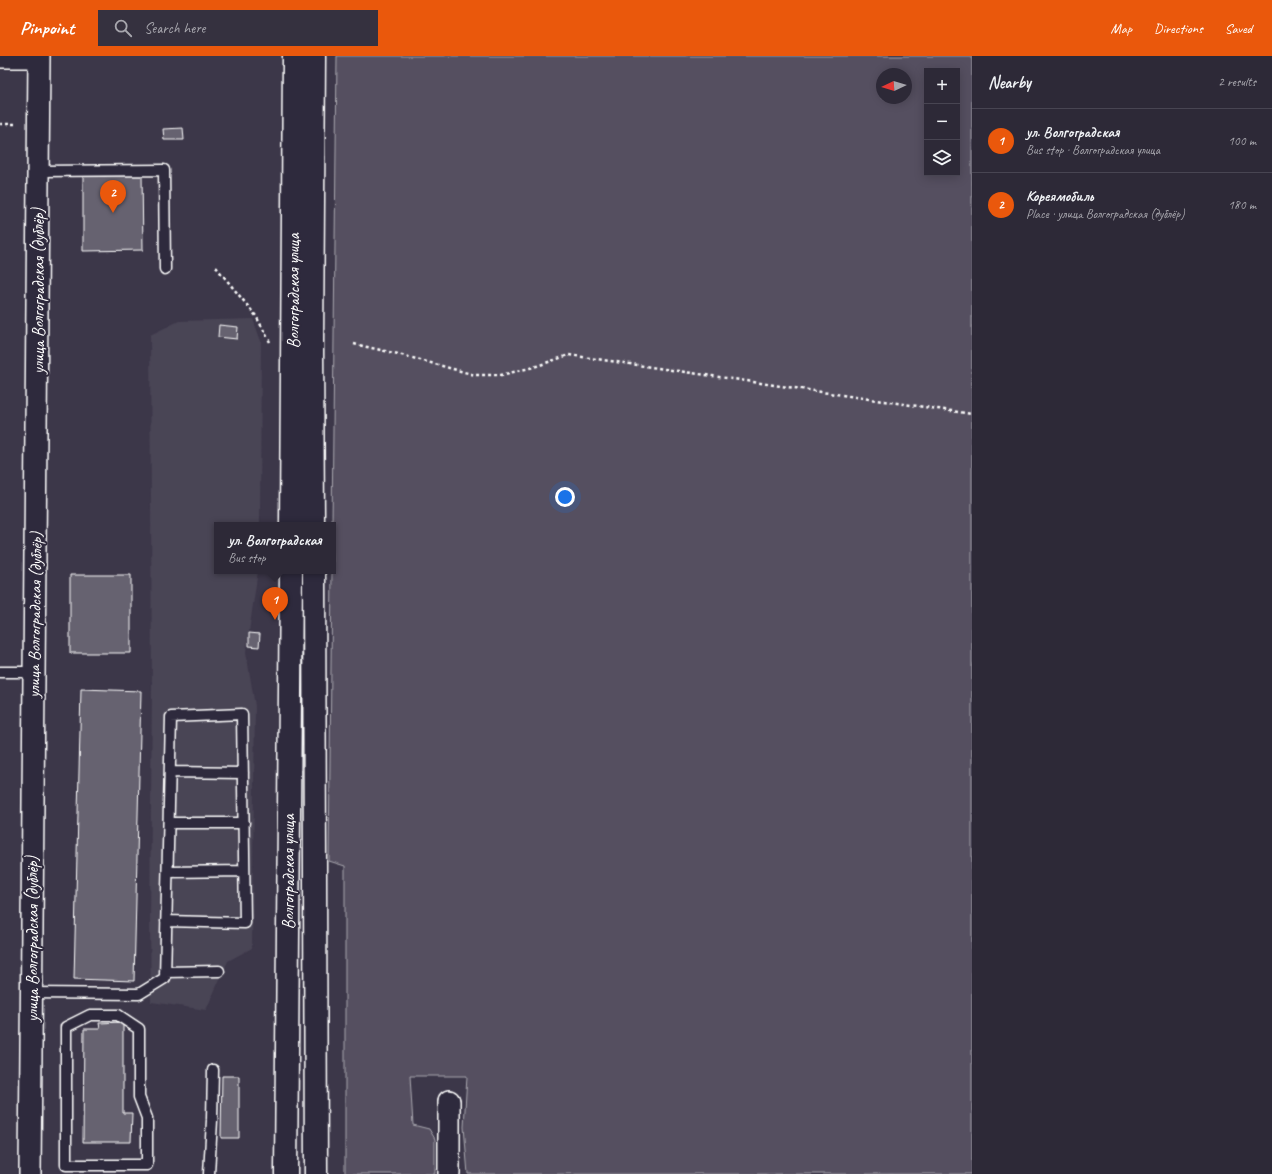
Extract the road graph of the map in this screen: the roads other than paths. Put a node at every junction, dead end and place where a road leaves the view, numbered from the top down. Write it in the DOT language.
graph roads {
  1 [pos="294,56"];
  2 [pos="314,56"];
  3 [pos="0,57"];
  4 [pos="39,57"];
  5 [pos="39,171"];
  6 [pos="165,269"];
  7 [pos="291,522"];
  8 [pos="313,522"];
  9 [pos="291,574"];
  10 [pos="314,574"];
  11 [pos="0,672"];
  12 [pos="34,672"];
  13 [pos="170,772"];
  14 [pos="243,773"];
  15 [pos="169,822"];
  16 [pos="244,823"];
  17 [pos="244,871"];
  18 [pos="168,872"];
  19 [pos="166,921"];
  20 [pos="219,971"];
  21 [pos="165,972"];
  22 [pos="32,993"];
  23 [pos="213,1070"];
  24 [pos="449,1101"];
  25 [pos="88,1169"];
  26 [pos="30,1174"];
  27 [pos="209,1174"];
  28 [pos="286,1174"];
  29 [pos="316,1174"];
  30 [pos="449,1174"];
  1 -- 7 [label="main road, Волгоградская улица"];
  2 -- 8 [label="main road, Волгоградская улица"];
  3 -- 4 [label="street"];
  4 -- 5 [label="street, улица Волгоградская (дублёр)"];
  5 -- 6 [label="lane"];
  5 -- 12 [label="street, улица Волгоградская (дублёр)"];
  9 -- 28 [label="main road, Волгоградская улица"];
  10 -- 29 [label="main road, Волгоградская улица"];
  11 -- 12 [label="lane"];
  12 -- 22 [label="street, улица Волгоградская (дублёр)"];
  13 -- 14 [label="lane"];
  13 -- 14 [label="lane"];
  13 -- 15 [label="lane"];
  14 -- 16 [label="lane"];
  15 -- 16 [label="lane"];
  15 -- 18 [label="lane"];
  16 -- 17 [label="lane"];
  17 -- 18 [label="lane"];
  17 -- 19 [label="lane"];
  18 -- 19 [label="lane"];
  19 -- 21 [label="lane"];
  20 -- 21 [label="lane"];
  21 -- 22 [label="lane"];
  22 -- 26 [label="street, улица Волгоградская (дублёр)"];
  23 -- 27 [label="lane"];
  24 -- 30 [label="street"];
  25 -- 25 [label="lane"];
}
